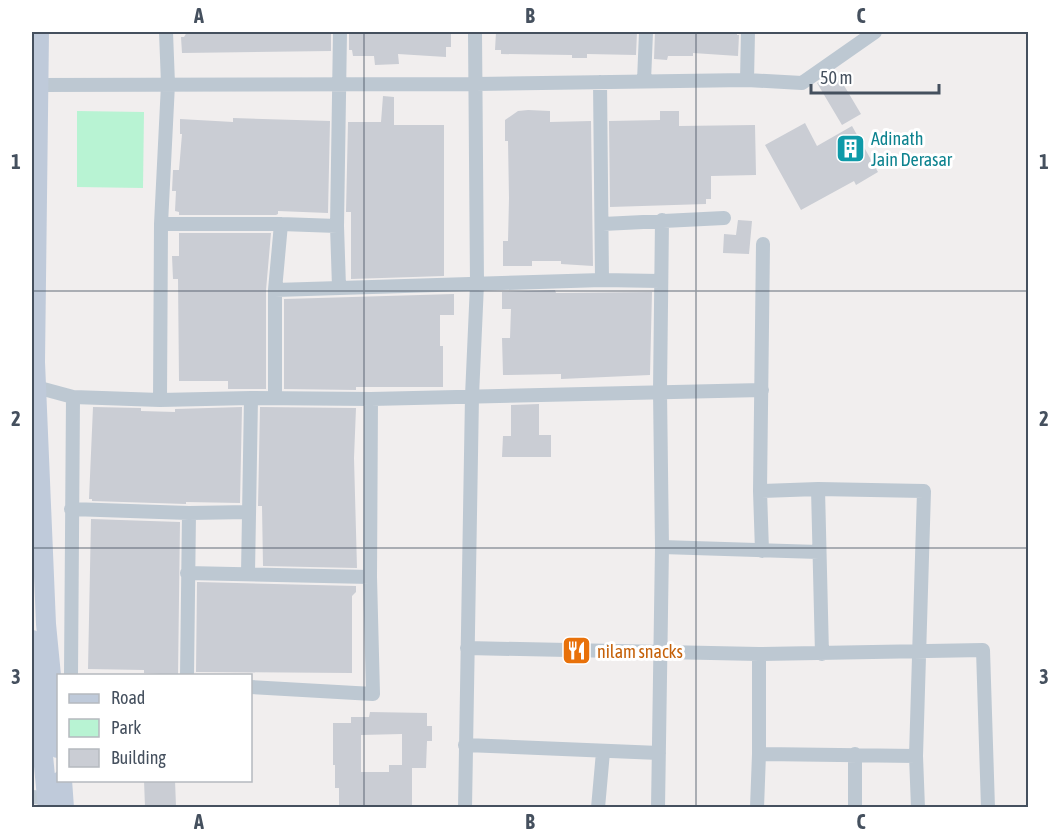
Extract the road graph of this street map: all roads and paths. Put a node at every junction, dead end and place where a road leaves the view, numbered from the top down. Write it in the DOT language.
graph roads {
  1 [pos="39,32"];
  2 [pos="166,32"];
  3 [pos="340,32"];
  4 [pos="475,32"];
  5 [pos="646,32"];
  6 [pos="748,32"];
  7 [pos="875,32"];
  8 [pos="747,80"];
  9 [pos="644,81"];
  10 [pos="600,82"];
  11 [pos="39,84"];
  12 [pos="168,84"];
  13 [pos="340,84"];
  14 [pos="476,84"];
  15 [pos="724,218"];
  16 [pos="662,220"];
  17 [pos="161,224"];
  18 [pos="280,224"];
  19 [pos="603,224"];
  20 [pos="336,226"];
  21 [pos="764,244"];
  22 [pos="602,280"];
  23 [pos="660,281"];
  24 [pos="477,284"];
  25 [pos="339,287"];
  26 [pos="275,290"];
  27 [pos="33,334"];
  28 [pos="36,387"];
  29 [pos="762,390"];
  30 [pos="660,391"];
  31 [pos="472,396"];
  32 [pos="73,397"];
  33 [pos="251,398"];
  34 [pos="275,398"];
  35 [pos="371,399"];
  36 [pos="160,400"];
  37 [pos="818,489"];
  38 [pos="760,491"];
  39 [pos="71,509"];
  40 [pos="249,512"];
  41 [pos="189,513"];
  42 [pos="662,547"];
  43 [pos="762,551"];
  44 [pos="819,552"];
  45 [pos="187,573"];
  46 [pos="248,573"];
  47 [pos="370,577"];
  48 [pos="32,640"];
  49 [pos="467,648"];
  50 [pos="659,651"];
  51 [pos="920,652"];
  52 [pos="759,654"];
  53 [pos="822,654"];
  54 [pos="71,674"];
  55 [pos="187,674"];
  56 [pos="55,684"];
  57 [pos="252,687"];
  58 [pos="57,727"];
  59 [pos="465,745"];
  60 [pos="603,752"];
  61 [pos="659,753"];
  62 [pos="759,754"];
  63 [pos="855,754"];
  64 [pos="916,756"];
  65 [pos="61,782"];
  66 [pos="48,802"];
  67 [pos="465,807"];
  68 [pos="598,807"];
  69 [pos="658,807"];
  70 [pos="757,807"];
  71 [pos="855,807"];
  72 [pos="918,807"];
  73 [pos="988,807"];
  1 -- 11 [label="main road"];
  2 -- 12 [label="street"];
  3 -- 13 [label="street"];
  4 -- 14 [label="street"];
  5 -- 9 [label="street"];
  6 -- 8 [label="street"];
  7 -- 8 [label="street"];
  8 -- 9 [label="street"];
  9 -- 10 [label="street"];
  10 -- 14 [label="street"];
  10 -- 19 [label="street"];
  11 -- 12 [label="street"];
  11 -- 27 [label="main road"];
  12 -- 13 [label="street"];
  12 -- 17 [label="street"];
  13 -- 14 [label="street"];
  13 -- 20 [label="street"];
  14 -- 24 [label="street"];
  15 -- 16 [label="street"];
  16 -- 19 [label="street"];
  16 -- 23 [label="street"];
  17 -- 18 [label="street"];
  17 -- 36 [label="street"];
  18 -- 20 [label="street"];
  18 -- 26 [label="street"];
  19 -- 22 [label="street"];
  20 -- 25 [label="street"];
  21 -- 29 [label="street"];
  22 -- 23 [label="street"];
  22 -- 24 [label="street"];
  23 -- 30 [label="street"];
  24 -- 25 [label="street"];
  24 -- 31 [label="street"];
  25 -- 26 [label="street"];
  26 -- 34 [label="street"];
  27 -- 28 [label="main road"];
  28 -- 32 [label="street"];
  28 -- 56 [label="main road"];
  29 -- 30 [label="street"];
  29 -- 38 [label="street"];
  30 -- 31 [label="street"];
  30 -- 42 [label="street"];
  31 -- 35 [label="street"];
  31 -- 49 [label="street"];
  32 -- 36 [label="street"];
  32 -- 39 [label="street"];
  33 -- 34 [label="street"];
  33 -- 36 [label="street"];
  33 -- 40 [label="street"];
  34 -- 35 [label="street"];
  35 -- 47 [label="street"];
  37 -- 38 [label="street"];
  37 -- 44 [label="street"];
  37 -- 51 [label="street"];
  38 -- 43 [label="street"];
  39 -- 41 [label="street"];
  39 -- 54 [label="street"];
  40 -- 41 [label="street"];
  40 -- 46 [label="street"];
  41 -- 45 [label="street"];
  42 -- 43 [label="street"];
  42 -- 50 [label="street"];
  43 -- 44 [label="street"];
  44 -- 53 [label="street"];
  45 -- 46 [label="street"];
  45 -- 55 [label="street"];
  46 -- 47 [label="street"];
  47 -- 57 [label="street"];
  48 -- 66 [label="main road"];
  49 -- 50 [label="street"];
  49 -- 59 [label="street"];
  50 -- 52 [label="street"];
  50 -- 61 [label="street"];
  51 -- 53 [label="street"];
  51 -- 64 [label="street"];
  51 -- 73 [label="street"];
  52 -- 53 [label="street"];
  52 -- 62 [label="street"];
  56 -- 58 [label="main road"];
  59 -- 60 [label="street"];
  59 -- 67 [label="street"];
  60 -- 61 [label="street"];
  60 -- 68 [label="street"];
  61 -- 69 [label="street"];
  62 -- 63 [label="street"];
  62 -- 70 [label="street"];
  63 -- 64 [label="street"];
  63 -- 71 [label="street"];
  64 -- 72 [label="street"];
  65 -- 66 [label="main road"];
}
